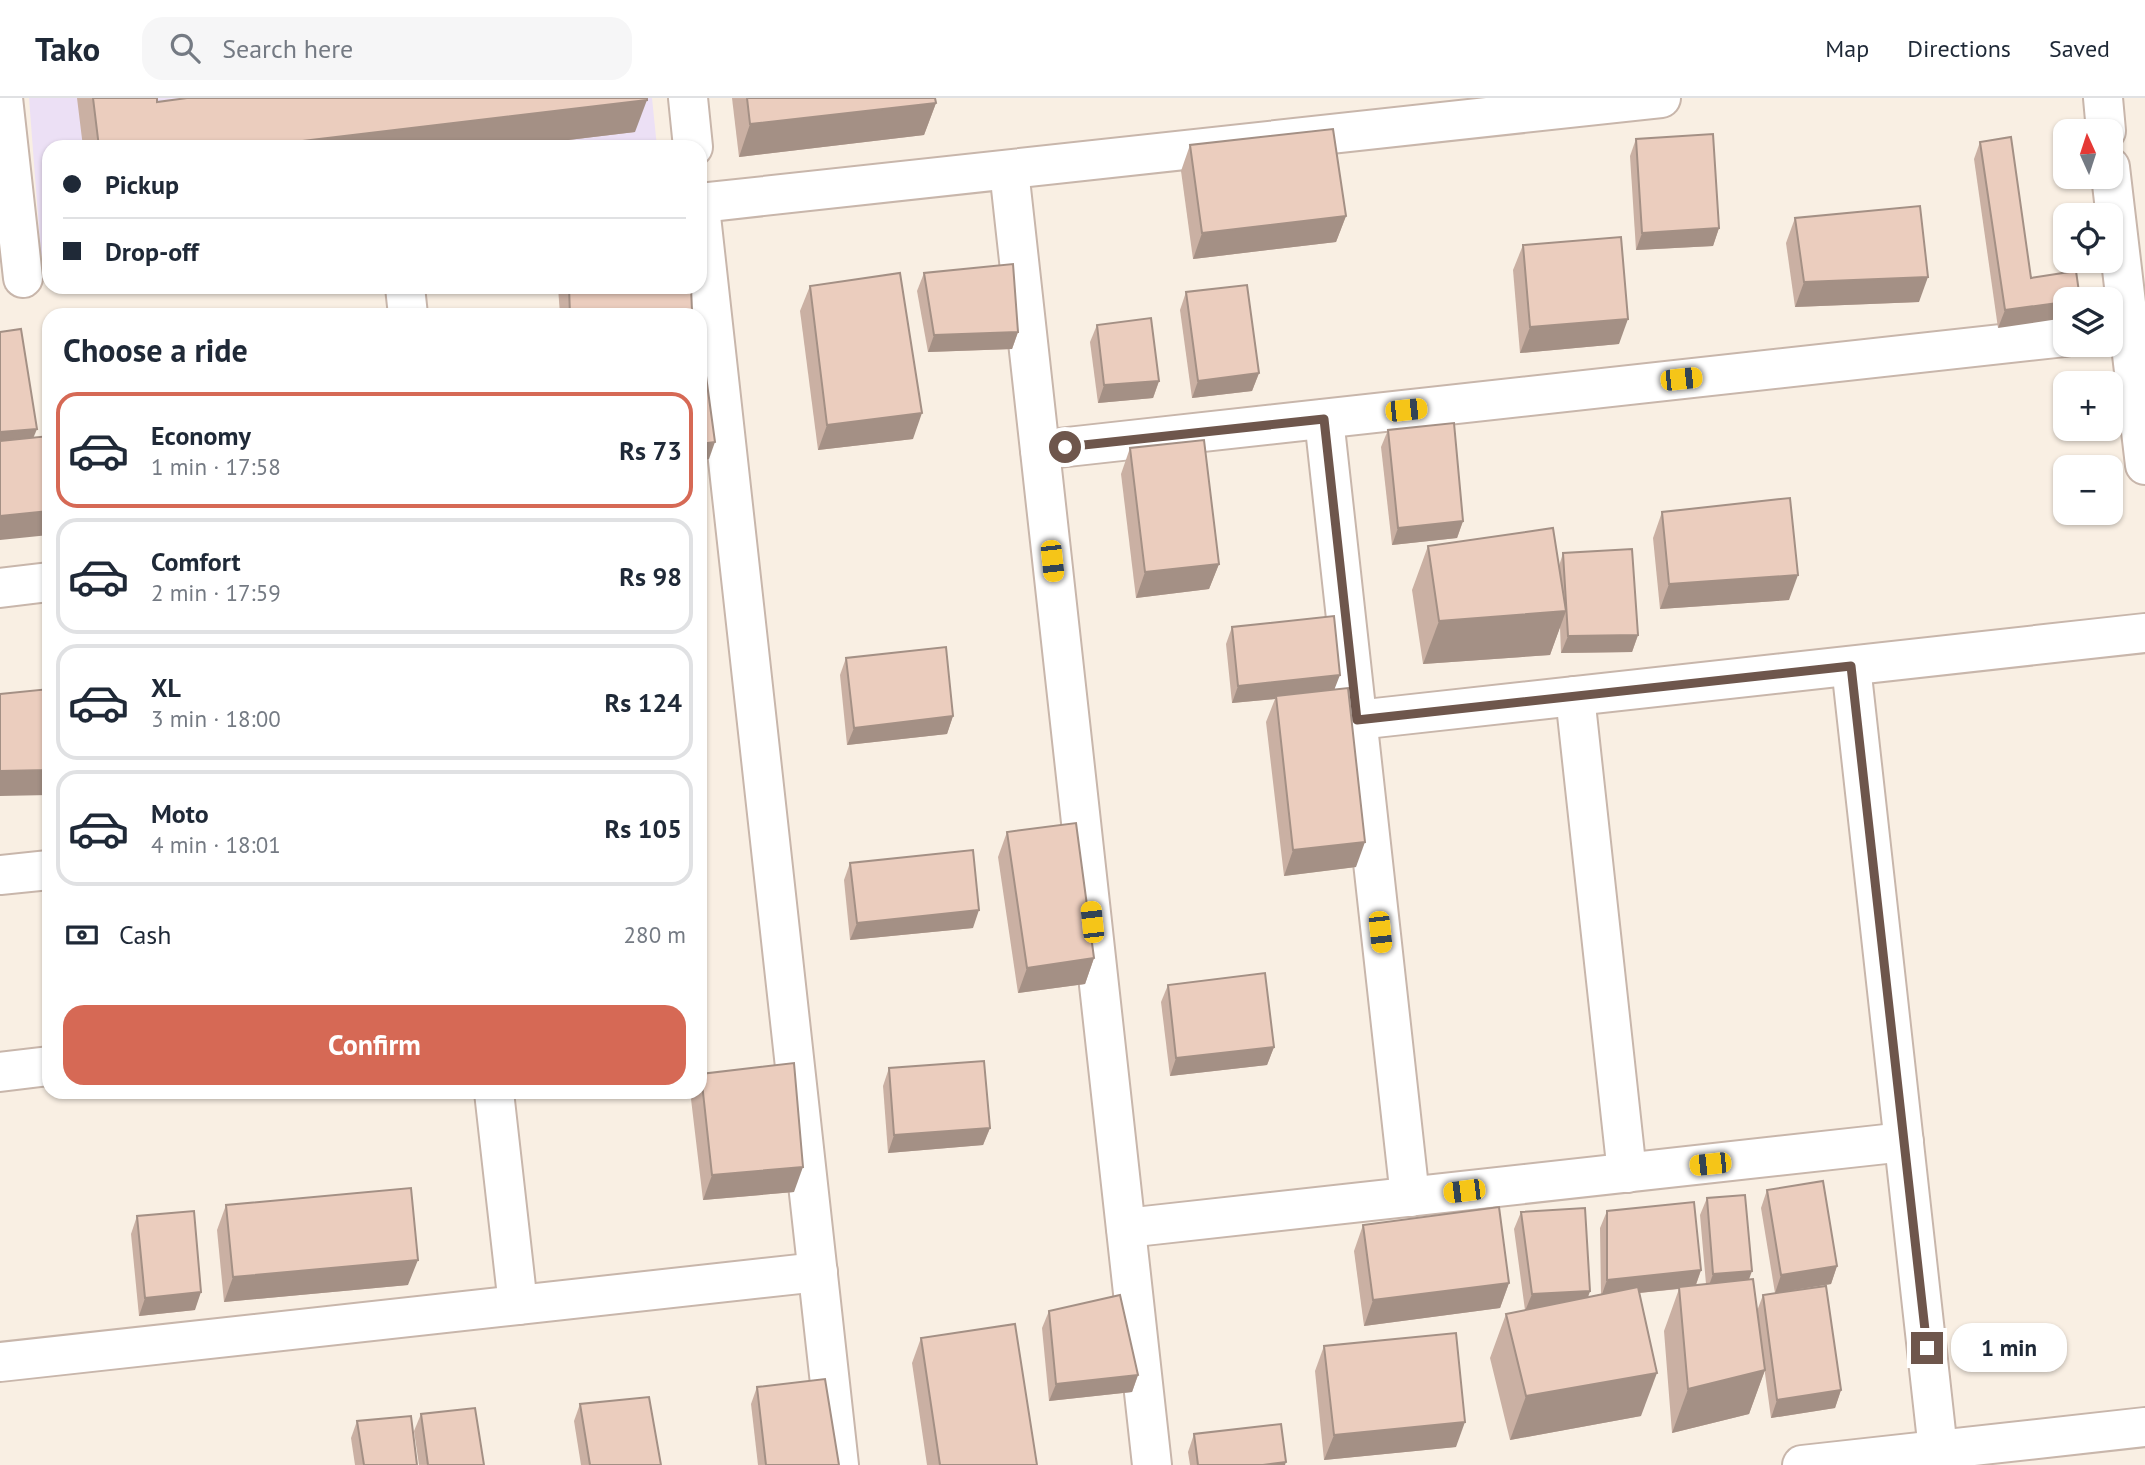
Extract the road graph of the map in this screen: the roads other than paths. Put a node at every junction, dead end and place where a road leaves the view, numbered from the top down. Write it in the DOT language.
graph roads {
  1 [pos="4,98"];
  2 [pos="688,98"];
  3 [pos="1661,98"];
  4 [pos="2103,98"];
  5 [pos="2105,119"];
  6 [pos="692,140"];
  7 [pos="1009,170"];
  8 [pos="2111,189"];
  9 [pos="707,204"];
  10 [pos="707,268"];
  11 [pos="24,278"];
  12 [pos="2117,287"];
  13 [pos="2053,338"];
  14 [pos="2123,347"];
  15 [pos="1324,419"];
  16 [pos="1040,450"];
  17 [pos="2145,465"];
  18 [pos="42,583"];
  19 [pos="0,588"];
  20 [pos="2145,633"];
  21 [pos="1851,666"];
  22 [pos="1574,696"];
  23 [pos="1357,720"];
  24 [pos="42,871"];
  25 [pos="0,875"];
  26 [pos="42,1067"];
  27 [pos="0,1072"];
  28 [pos="496,1099"];
  29 [pos="1904,1142"];
  30 [pos="1627,1173"];
  31 [pos="1410,1197"];
  32 [pos="1126,1228"];
  33 [pos="818,1272"];
  34 [pos="518,1305"];
  35 [pos="0,1362"];
  36 [pos="2145,1427"];
  37 [pos="1938,1450"];
  38 [pos="839,1465"];
  39 [pos="1152,1465"];
  40 [pos="1802,1465"];
  1 -- 11 [label="street"];
  2 -- 6 [label="street"];
  3 -- 7 [label="street"];
  4 -- 5 [label="street"];
  7 -- 9 [label="street"];
  7 -- 16 [label="street"];
  8 -- 12 [label="street"];
  10 -- 33 [label="street"];
  13 -- 15 [label="street"];
  14 -- 17 [label="street"];
  15 -- 16 [label="street"];
  15 -- 23 [label="street"];
  16 -- 32 [label="street"];
  18 -- 19 [label="street"];
  20 -- 21 [label="street"];
  21 -- 22 [label="street"];
  21 -- 29 [label="street"];
  22 -- 23 [label="street"];
  22 -- 30 [label="street"];
  23 -- 31 [label="street"];
  24 -- 25 [label="street"];
  26 -- 27 [label="street"];
  28 -- 34 [label="street"];
  29 -- 30 [label="street"];
  29 -- 37 [label="street"];
  30 -- 31 [label="street"];
  31 -- 32 [label="street"];
  32 -- 39 [label="street"];
  33 -- 34 [label="street"];
  33 -- 38 [label="street"];
  34 -- 35 [label="street"];
  36 -- 37 [label="street"];
  37 -- 40 [label="street"];
}
